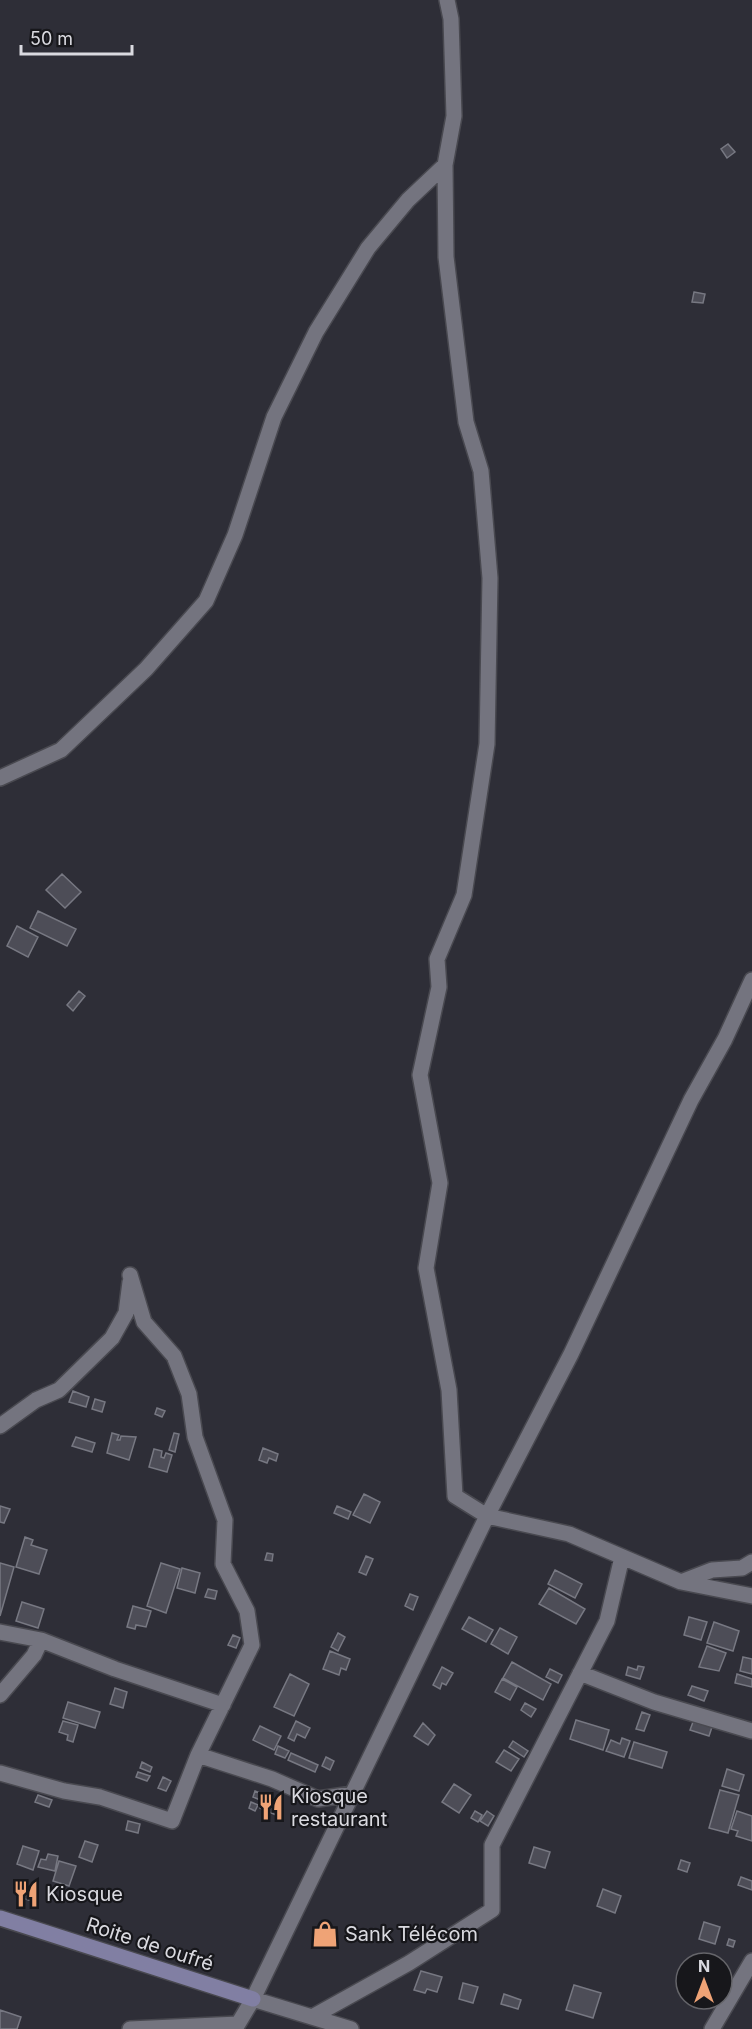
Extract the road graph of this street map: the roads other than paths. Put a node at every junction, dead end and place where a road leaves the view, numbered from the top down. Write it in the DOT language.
graph roads {
  1 [pos="447,0"];
  2 [pos="445,165"];
  3 [pos="0,778"];
  4 [pos="752,980"];
  5 [pos="0,1426"];
  6 [pos="487,1516"];
  7 [pos="622,1557"];
  8 [pos="752,1562"];
  9 [pos="681,1582"];
  10 [pos="752,1596"];
  11 [pos="0,1632"];
  12 [pos="41,1640"];
  13 [pos="580,1673"];
  14 [pos="0,1695"];
  15 [pos="224,1705"];
  16 [pos="752,1731"];
  17 [pos="198,1755"];
  18 [pos="0,1773"];
  19 [pos="352,1794"];
  20 [pos="0,1918"];
  21 [pos="752,1961"];
  22 [pos="253,1999"];
  23 [pos="312,2017"];
  24 [pos="237,2026"];
  25 [pos="335,2027"];
  26 [pos="130,2029"];
  27 [pos="351,2029"];
  28 [pos="712,2029"];
  1 -- 2 [label="street"];
  2 -- 3 [label="street"];
  2 -- 6 [label="street"];
  4 -- 6 [label="street"];
  5 -- 15 [label="street"];
  6 -- 7 [label="street"];
  6 -- 19 [label="street"];
  7 -- 9 [label="street"];
  7 -- 13 [label="street"];
  8 -- 9 [label="street"];
  9 -- 10 [label="street"];
  11 -- 12 [label="street"];
  12 -- 14 [label="street"];
  12 -- 15 [label="street"];
  13 -- 16 [label="street"];
  13 -- 23 [label="street"];
  15 -- 17 [label="street"];
  17 -- 18 [label="street"];
  17 -- 19 [label="street"];
  19 -- 22 [label="street"];
  20 -- 22 [label="street, Roite de oufré"];
  21 -- 28 [label="street"];
  22 -- 23 [label="street"];
  22 -- 24 [label="street"];
  23 -- 25 [label="street"];
  24 -- 26 [label="street"];
  25 -- 27 [label="street"];
}
